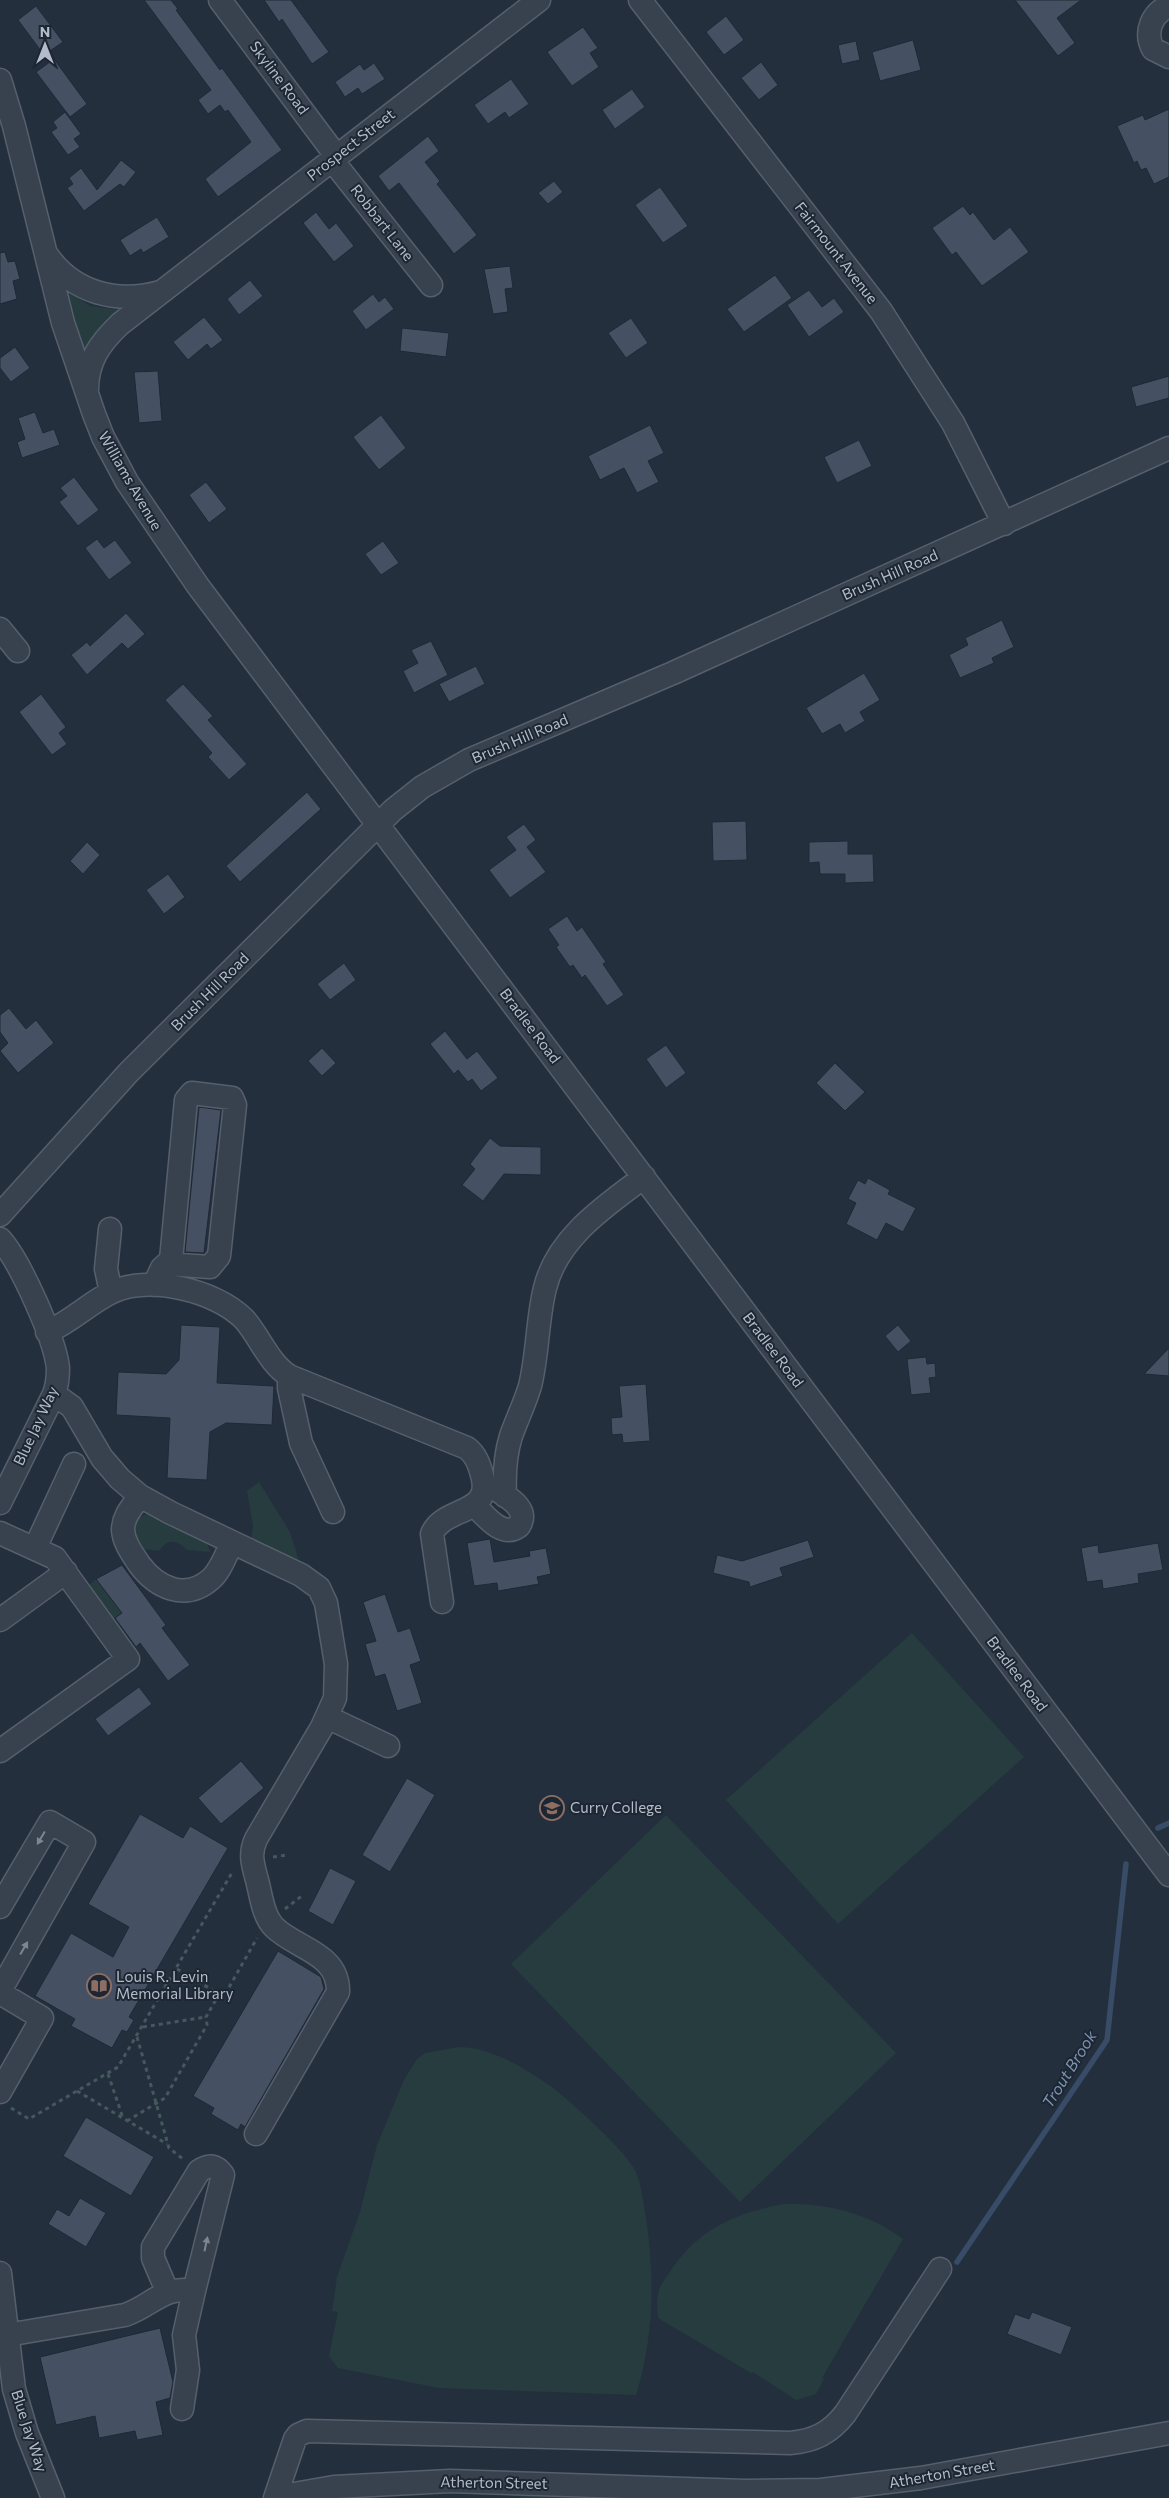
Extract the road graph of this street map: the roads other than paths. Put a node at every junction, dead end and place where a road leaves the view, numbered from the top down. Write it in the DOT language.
graph roads {
  1 [pos="220,0"];
  2 [pos="539,0"];
  3 [pos="640,0"];
  4 [pos="1169,6"];
  5 [pos="1169,57"];
  6 [pos="0,80"];
  7 [pos="334,158"];
  8 [pos="43,248"];
  9 [pos="432,285"];
  10 [pos="163,291"];
  11 [pos="86,395"];
  12 [pos="1169,448"];
  13 [pos="1004,524"];
  14 [pos="0,629"];
  15 [pos="18,651"];
  16 [pos="378,824"];
  17 [pos="644,1177"];
  18 [pos="0,1215"];
  19 [pos="110,1229"];
  20 [pos="0,1239"];
  21 [pos="167,1264"];
  22 [pos="154,1285"];
  23 [pos="111,1292"];
  24 [pos="47,1332"];
  25 [pos="289,1376"];
  26 [pos="54,1394"];
  27 [pos="508,1445"];
  28 [pos="467,1448"];
  29 [pos="74,1464"];
  30 [pos="483,1479"];
  31 [pos="140,1496"];
  32 [pos="505,1496"];
  33 [pos="0,1503"];
  34 [pos="474,1505"];
  35 [pos="333,1512"];
  36 [pos="0,1533"];
  37 [pos="232,1542"];
  38 [pos="35,1548"];
  39 [pos="66,1572"];
  40 [pos="442,1602"];
  41 [pos="0,1620"];
  42 [pos="327,1717"];
  43 [pos="388,1746"];
  44 [pos="0,1752"];
  45 [pos="1169,1875"];
  46 [pos="0,1907"];
  47 [pos="0,1992"];
  48 [pos="4,2099"];
  49 [pos="256,2134"];
  50 [pos="940,2269"];
  51 [pos="0,2273"];
  52 [pos="167,2291"];
  53 [pos="194,2291"];
  54 [pos="7,2335"];
  55 [pos="182,2409"];
  56 [pos="1169,2433"];
  57 [pos="342,2492"];
  58 [pos="288,2497"];
  59 [pos="53,2498"];
  1 -- 7 [label="street, Skyline Road"];
  2 -- 7 [label="street, Prospect Street"];
  3 -- 13 [label="street, Fairmount Avenue"];
  4 -- 5 [label="street"];
  6 -- 8 [label="street, Williams Avenue"];
  7 -- 9 [label="street, Robbart Lane"];
  7 -- 10 [label="street, Prospect Street"];
  8 -- 10 [label="street, Prospect Street"];
  8 -- 11 [label="street, Williams Avenue"];
  10 -- 11 [label="street, Prospect Street"];
  11 -- 16 [label="street, Williams Avenue"];
  12 -- 13 [label="street, Brush Hill Road"];
  13 -- 16 [label="street, Brush Hill Road"];
  14 -- 15 [label="street"];
  16 -- 17 [label="street, Bradlee Road"];
  16 -- 18 [label="street, Brush Hill Road"];
  17 -- 27 [label="street"];
  17 -- 45 [label="street, Bradlee Road"];
  19 -- 23 [label="street"];
  20 -- 24 [label="street, Blue Jay Way"];
  21 -- 21 [label="street"];
  21 -- 22 [label="street"];
  22 -- 23 [label="street"];
  22 -- 25 [label="street"];
  23 -- 24 [label="street"];
  24 -- 26 [label="street, Blue Jay Way"];
  25 -- 28 [label="street"];
  25 -- 35 [label="street"];
  26 -- 31 [label="street"];
  26 -- 33 [label="street, Blue Jay Way"];
  27 -- 28 [label="street"];
  27 -- 32 [label="street"];
  28 -- 30 [label="street"];
  29 -- 38 [label="street"];
  30 -- 32 [label="street"];
  30 -- 34 [label="street"];
  31 -- 37 [label="street"];
  31 -- 37 [label="street"];
  32 -- 34 [label="street"];
  34 -- 40 [label="street"];
  36 -- 38 [label="street"];
  37 -- 42 [label="street"];
  38 -- 39 [label="street"];
  39 -- 41 [label="street"];
  39 -- 44 [label="street"];
  42 -- 43 [label="street"];
  42 -- 49 [label="street"];
  47 -- 46 [label="street, one-way"];
  47 -- 48 [label="street"];
  50 -- 58 [label="street"];
  51 -- 54 [label="street, Blue Jay Way"];
  52 -- 53 [label="street"];
  53 -- 52 [label="street, one-way"];
  52 -- 54 [label="street"];
  53 -- 55 [label="street"];
  54 -- 59 [label="street, Blue Jay Way"];
  56 -- 57 [label="street, Atherton Street"];
  57 -- 58 [label="street, Atherton Street"];
}
